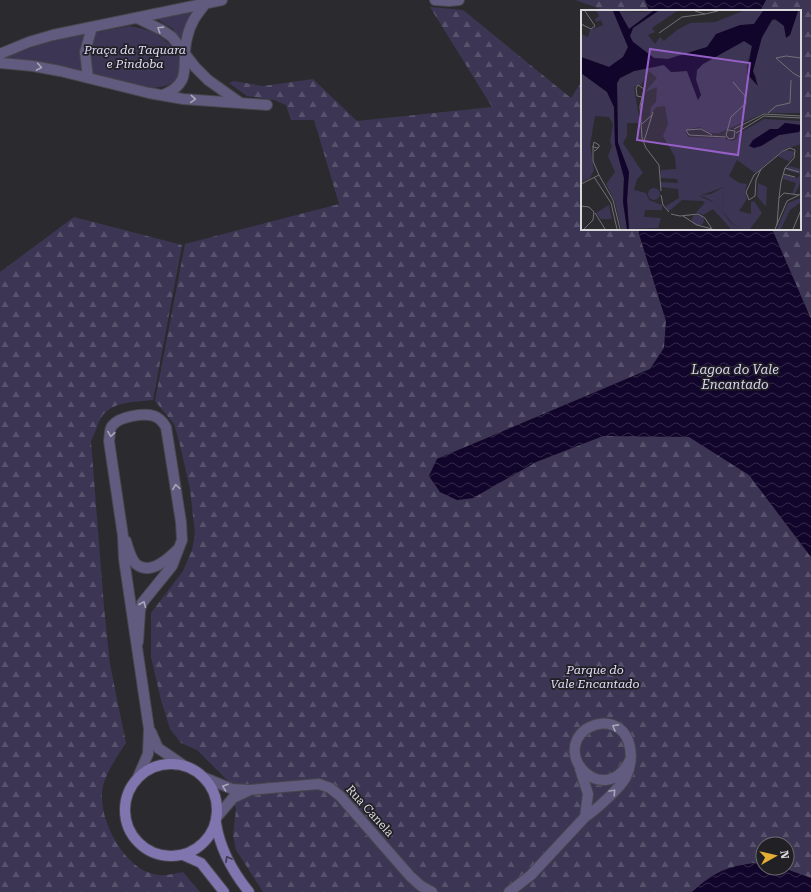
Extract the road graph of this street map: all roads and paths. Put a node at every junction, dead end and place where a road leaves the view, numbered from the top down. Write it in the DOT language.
graph roads {
  1 [pos="222,0"];
  2 [pos="435,0"];
  3 [pos="459,0"];
  4 [pos="206,3"];
  5 [pos="137,18"];
  6 [pos="92,28"];
  7 [pos="0,54"];
  8 [pos="186,57"];
  9 [pos="0,63"];
  10 [pos="88,78"];
  11 [pos="163,95"];
  12 [pos="240,102"];
  13 [pos="267,105"];
  14 [pos="123,536"];
  15 [pos="179,548"];
  16 [pos="138,642"];
  17 [pos="149,728"];
  18 [pos="630,760"];
  19 [pos="183,765"];
  20 [pos="579,766"];
  21 [pos="138,777"];
  22 [pos="203,777"];
  23 [pos="249,790"];
  24 [pos="585,817"];
  25 [pos="216,819"];
  26 [pos="183,855"];
  27 [pos="224,892"];
  28 [pos="249,892"];
  29 [pos="432,892"];
  30 [pos="509,892"];
  1 -- 4 [label="street"];
  2 -- 3 [label="street"];
  4 -- 5 [label="street"];
  4 -- 8 [label="street"];
  5 -- 6 [label="street"];
  8 -- 5 [label="street, one-way"];
  6 -- 7 [label="street"];
  6 -- 10 [label="street"];
  8 -- 11 [label="street"];
  8 -- 12 [label="street"];
  9 -- 10 [label="street, one-way"];
  10 -- 11 [label="street"];
  11 -- 12 [label="street, one-way"];
  12 -- 13 [label="street"];
  14 -- 15 [label="street"];
  15 -- 14 [label="street, one-way"];
  14 -- 16 [label="street"];
  16 -- 15 [label="street, one-way"];
  16 -- 17 [label="street"];
  17 -- 19 [label="street"];
  17 -- 21 [label="street"];
  18 -- 20 [label="street"];
  18 -- 20 [label="street, one-way"];
  24 -- 18 [label="street, one-way"];
  19 -- 21 [label="street"];
  19 -- 22 [label="street"];
  20 -- 24 [label="street"];
  21 -- 26 [label="street"];
  23 -- 22 [label="street, Rua Canela, one-way"];
  22 -- 25 [label="street"];
  23 -- 25 [label="street, Rua Canela"];
  23 -- 29 [label="street, Rua Canela"];
  24 -- 30 [label="street"];
  25 -- 26 [label="street"];
  28 -- 25 [label="street, one-way"];
  26 -- 27 [label="street"];
}
